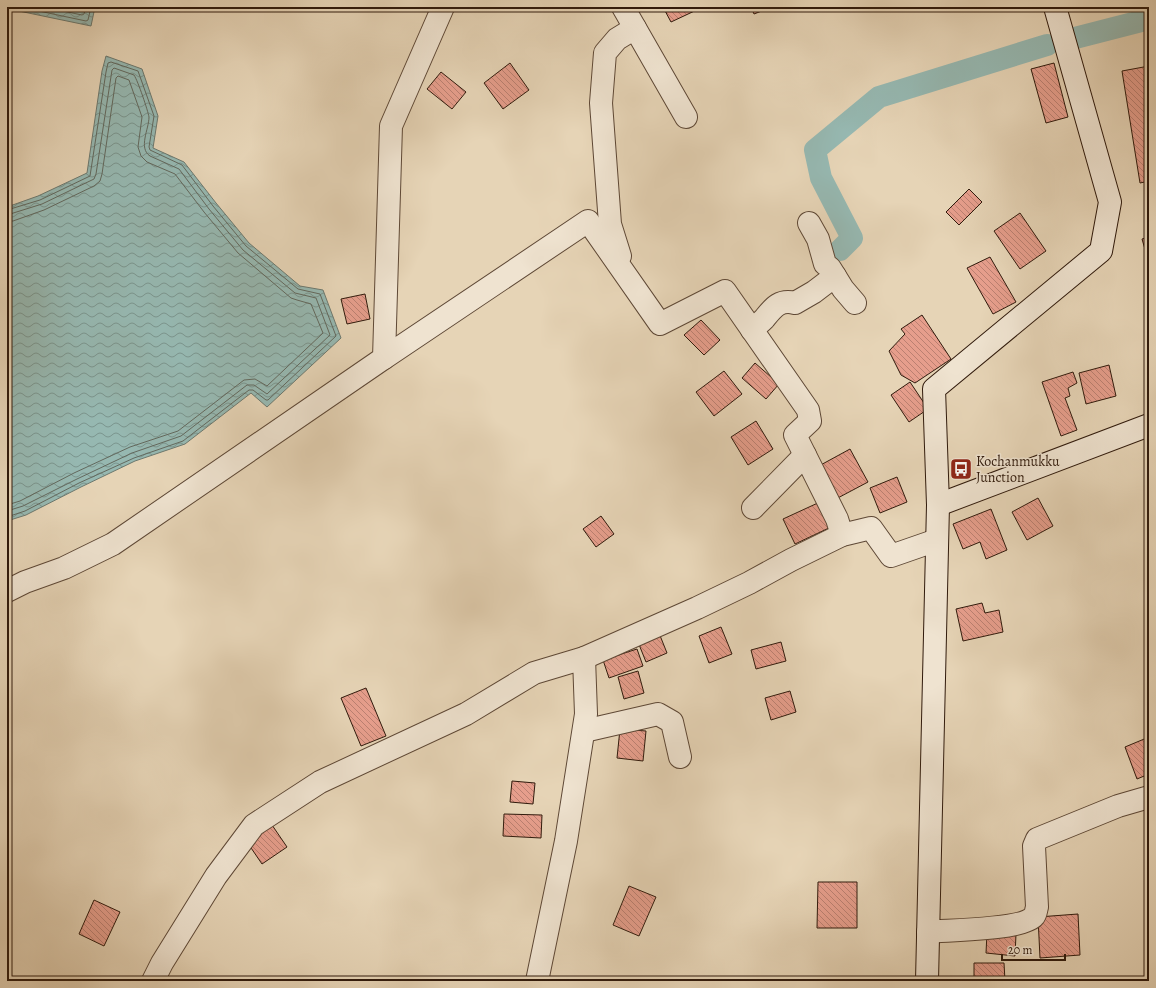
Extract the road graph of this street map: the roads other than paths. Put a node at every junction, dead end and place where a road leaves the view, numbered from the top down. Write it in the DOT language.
graph roads {
  1 [pos="443,7"];
  2 [pos="623,7"];
  3 [pos="1055,7"];
  4 [pos="635,28"];
  5 [pos="686,117"];
  6 [pos="811,227"];
  7 [pos="625,275"];
  8 [pos="835,276"];
  9 [pos="854,303"];
  10 [pos="752,330"];
  11 [pos="384,358"];
  12 [pos="1149,425"];
  13 [pos="805,455"];
  14 [pos="938,505"];
  15 [pos="753,508"];
  16 [pos="842,535"];
  17 [pos="937,540"];
  18 [pos="7,591"];
  19 [pos="584,658"];
  20 [pos="584,732"];
  21 [pos="680,757"];
  22 [pos="1149,797"];
  23 [pos="928,932"];
  24 [pos="153,981"];
  25 [pos="537,981"];
  26 [pos="927,981"];
  1 -- 11 [label="street"];
  2 -- 4 [label="street"];
  3 -- 14 [label="street"];
  4 -- 5 [label="street"];
  4 -- 7 [label="street"];
  6 -- 8 [label="street"];
  7 -- 10 [label="street"];
  7 -- 11 [label="street"];
  8 -- 9 [label="street"];
  8 -- 10 [label="street"];
  10 -- 13 [label="street"];
  11 -- 18 [label="street"];
  12 -- 14 [label="street"];
  13 -- 15 [label="street"];
  13 -- 16 [label="street"];
  14 -- 17 [label="street"];
  16 -- 17 [label="street"];
  16 -- 19 [label="street"];
  17 -- 23 [label="street"];
  19 -- 20 [label="street"];
  19 -- 24 [label="street"];
  20 -- 21 [label="street"];
  20 -- 25 [label="street"];
  22 -- 23 [label="street"];
  23 -- 26 [label="street"];
}
